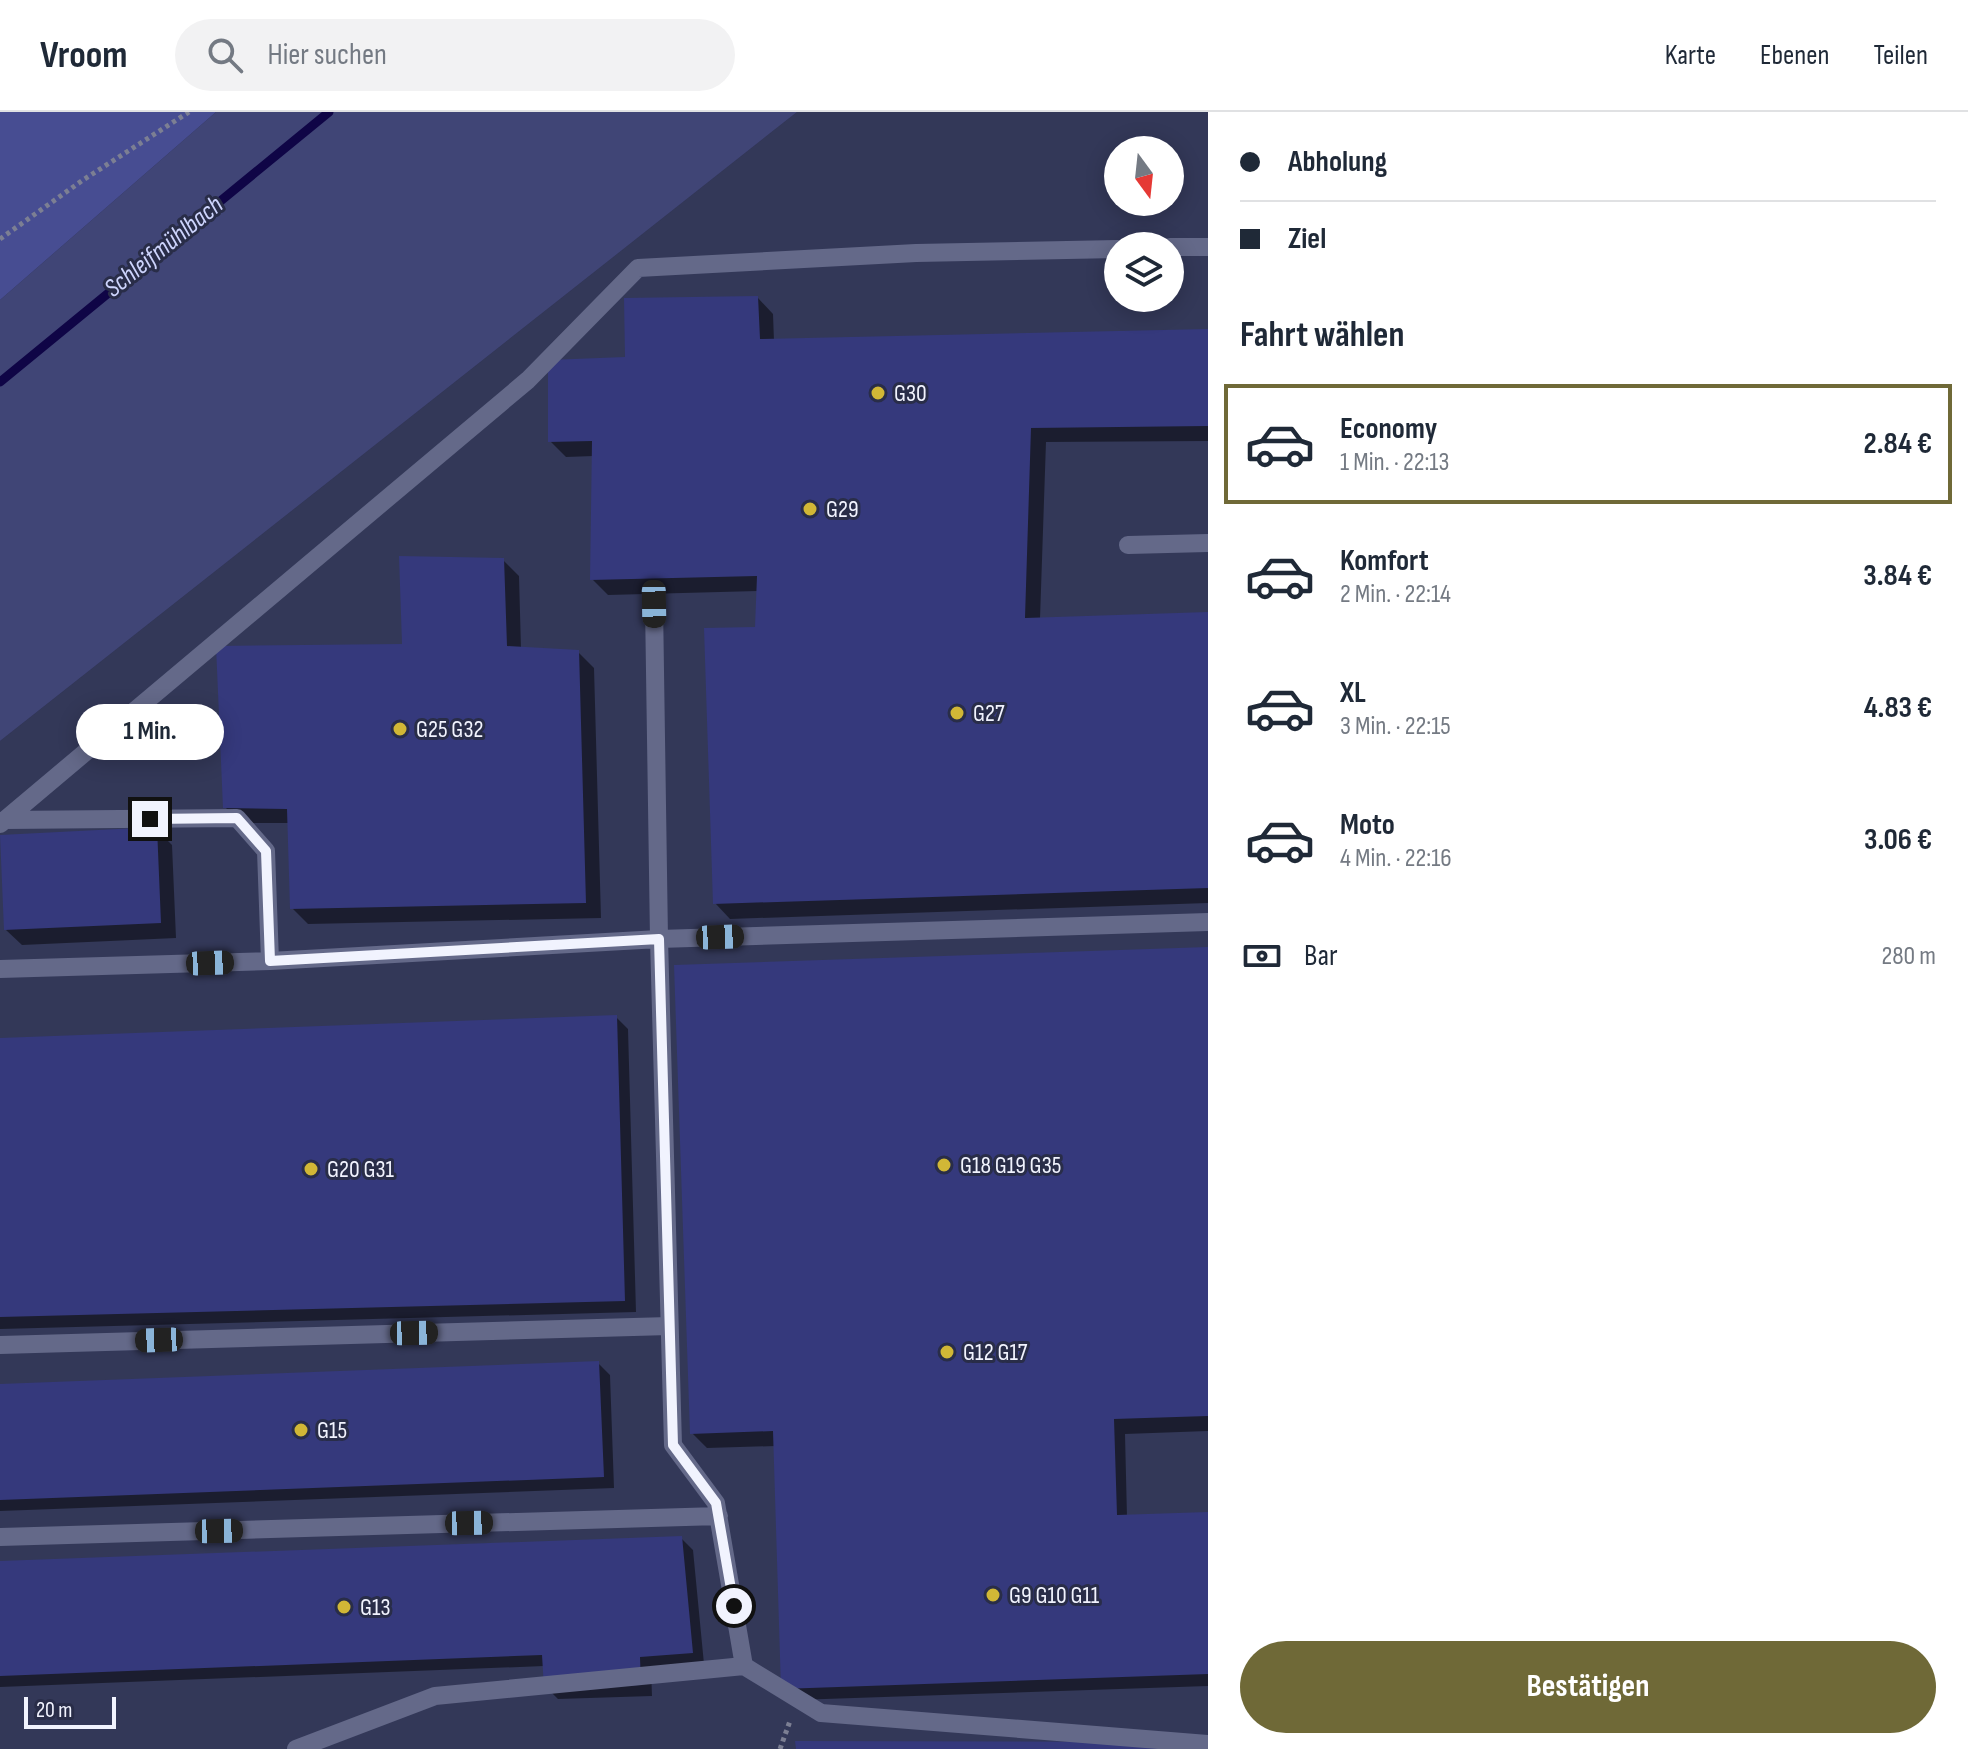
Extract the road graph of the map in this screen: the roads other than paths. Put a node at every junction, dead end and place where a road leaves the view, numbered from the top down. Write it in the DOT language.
graph roads {
  1 [pos="1184,247"];
  2 [pos="1208,247"];
  3 [pos="1104,249"];
  4 [pos="1208,543"];
  5 [pos="1128,545"];
  6 [pos="654,604"];
  7 [pos="2,822"];
  8 [pos="1208,922"];
  9 [pos="659,939"];
  10 [pos="270,961"];
  11 [pos="0,969"];
  12 [pos="669,1326"];
  13 [pos="0,1345"];
  14 [pos="719,1516"];
  15 [pos="0,1537"];
  16 [pos="744,1666"];
  17 [pos="1208,1744"];
  18 [pos="296,1749"];
  1 -- 2 [label="lane"];
  3 -- 7 [label="lane"];
  4 -- 5 [label="lane"];
  6 -- 9 [label="lane"];
  7 -- 10 [label="lane"];
  8 -- 9 [label="lane"];
  9 -- 10 [label="lane"];
  9 -- 12 [label="lane"];
  10 -- 11 [label="lane"];
  12 -- 13 [label="lane"];
  12 -- 14 [label="lane"];
  14 -- 15 [label="lane"];
  14 -- 16 [label="lane"];
  16 -- 17 [label="lane"];
  16 -- 18 [label="lane"];
}
